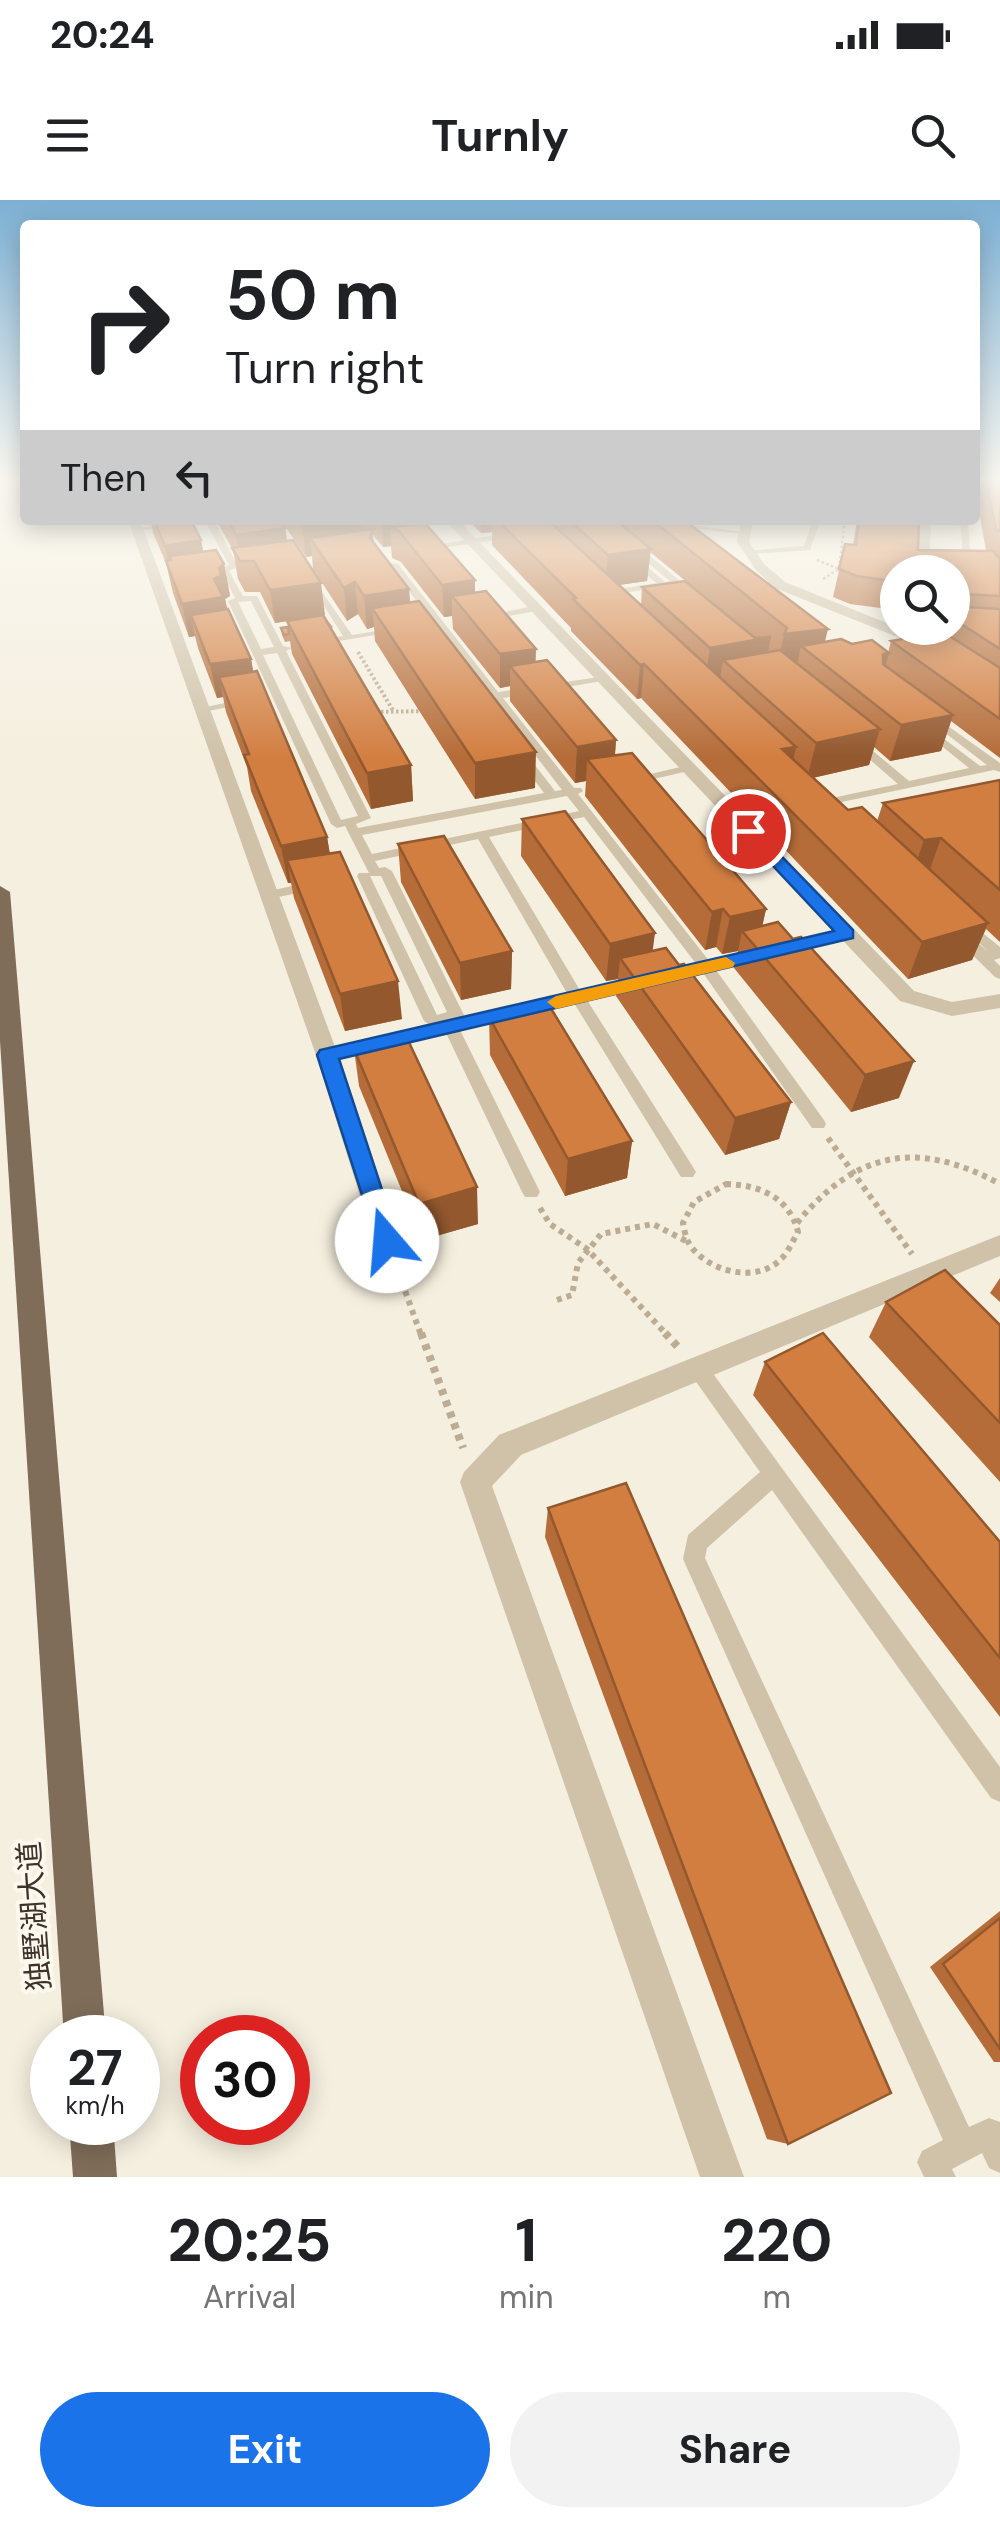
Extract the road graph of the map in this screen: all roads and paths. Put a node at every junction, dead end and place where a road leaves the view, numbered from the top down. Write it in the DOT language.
graph roads {
  1 [pos="160,573"];
  2 [pos="219,573"];
  3 [pos="308,573"];
  4 [pos="384,573"];
  5 [pos="401,573"];
  6 [pos="501,573"];
  7 [pos="649,573"];
  8 [pos="666,573"];
  9 [pos="766,573"];
  10 [pos="832,573"];
  11 [pos="589,582"];
  12 [pos="677,583"];
  13 [pos="816,584"];
  14 [pos="663,585"];
  15 [pos="688,592"];
  16 [pos="602,594"];
  17 [pos="240,600"];
  18 [pos="612,605"];
  19 [pos="534,609"];
  20 [pos="478,618"];
  21 [pos="337,620"];
  22 [pos="460,621"];
  23 [pos="320,622"];
  24 [pos="441,624"];
  25 [pos="424,626"];
  26 [pos="880,626"];
  27 [pos="286,628"];
  28 [pos="406,629"];
  29 [pos="270,630"];
  30 [pos="248,633"];
  31 [pos="230,636"];
  32 [pos="349,638"];
  33 [pos="279,649"];
  34 [pos="257,652"];
  35 [pos="447,656"];
  36 [pos="602,678"];
  37 [pos="302,693"];
  38 [pos="278,696"];
  39 [pos="495,696"];
  40 [pos="920,708"];
  41 [pos="202,709"];
  42 [pos="428,711"];
  43 [pos="394,712"];
  44 [pos="316,722"];
  45 [pos="918,723"];
  46 [pos="848,736"];
  47 [pos="517,749"];
  48 [pos="689,768"];
  49 [pos="998,768"];
  50 [pos="978,770"];
  51 [pos="621,782"];
  52 [pos="906,786"];
  53 [pos="587,789"];
  54 [pos="570,792"];
  55 [pos="552,795"];
  56 [pos="586,812"];
  57 [pos="833,814"];
  58 [pos="351,828"];
  59 [pos="482,835"];
  60 [pos="368,859"];
  61 [pos="370,874"];
  62 [pos="345,879"];
  63 [pos="326,883"];
  64 [pos="0,892"];
  65 [pos="269,895"];
  66 [pos="956,924"];
  67 [pos="846,934"];
  68 [pos="707,968"];
  69 [pos="1000,974"];
  70 [pos="577,998"];
  71 [pos="1000,1001"];
  72 [pos="448,1022"];
  73 [pos="327,1055"];
  74 [pos="818,1124"];
  75 [pos="850,1169"];
  76 [pos="687,1172"];
  77 [pos="1000,1184"];
  78 [pos="531,1192"];
  79 [pos="797,1223"];
  80 [pos="387,1241"];
  81 [pos="687,1242"];
  82 [pos="1000,1245"];
  83 [pos="588,1249"];
  84 [pos="933,1281"];
  85 [pos="557,1300"];
  86 [pos="699,1370"];
  87 [pos="774,1474"];
  88 [pos="475,1482"];
  89 [pos="1000,1789"];
  90 [pos="83,2015"];
  91 [pos="988,2141"];
  92 [pos="93,2145"];
  93 [pos="95,2177"];
  94 [pos="722,2177"];
  95 [pos="940,2177"];
  1 -- 41 [label="street"];
  2 -- 17 [label="lane"];
  3 -- 21 [label="lane"];
  4 -- 25 [label="lane"];
  5 -- 24 [label="lane"];
  6 -- 19 [label="street"];
  7 -- 14 [label="lane"];
  8 -- 12 [label="lane"];
  9 -- 26 [label="street"];
  10 -- 13 [label="path"];
  11 -- 16 [label="lane"];
  12 -- 14 [label="lane"];
  12 -- 15 [label="lane"];
  14 -- 16 [label="lane"];
  16 -- 18 [label="lane"];
  17 -- 29 [label="lane"];
  17 -- 30 [label="lane"];
  19 -- 20 [label="lane"];
  19 -- 36 [label="street"];
  21 -- 23 [label="lane"];
  21 -- 32 [label="lane"];
  22 -- 24 [label="lane"];
  24 -- 25 [label="lane"];
  24 -- 39 [label="lane"];
  25 -- 35 [label="lane"];
  27 -- 29 [label="lane"];
  28 -- 32 [label="lane"];
  29 -- 30 [label="lane"];
  29 -- 33 [label="lane"];
  30 -- 31 [label="lane"];
  30 -- 34 [label="lane"];
  32 -- 33 [label="lane"];
  32 -- 43 [label="path"];
  33 -- 34 [label="lane"];
  33 -- 37 [label="lane"];
  34 -- 38 [label="lane"];
  36 -- 39 [label="lane"];
  36 -- 48 [label="street"];
  37 -- 38 [label="lane"];
  37 -- 44 [label="lane"];
  38 -- 41 [label="lane"];
  38 -- 58 [label="lane"];
  39 -- 54 [label="lane"];
  40 -- 49 [label="lane"];
  41 -- 65 [label="street"];
  42 -- 43 [label="path"];
  43 -- 44 [label="path"];
  44 -- 58 [label="lane"];
  45 -- 50 [label="lane"];
  46 -- 52 [label="lane"];
  47 -- 55 [label="lane"];
  48 -- 51 [label="lane"];
  48 -- 67 [label="street"];
  49 -- 50 [label="lane"];
  50 -- 52 [label="lane"];
  52 -- 57 [label="lane"];
  53 -- 54 [label="lane"];
  54 -- 55 [label="lane"];
  54 -- 56 [label="lane"];
  55 -- 58 [label="lane"];
  56 -- 59 [label="lane"];
  56 -- 68 [label="lane"];
  58 -- 60 [label="lane"];
  59 -- 60 [label="lane"];
  59 -- 70 [label="lane"];
  60 -- 61 [label="lane"];
  61 -- 62 [label="lane"];
  61 -- 72 [label="lane"];
  61 -- 72 [label="lane"];
  63 -- 65 [label="lane"];
  64 -- 90 [label="main road, 独墅湖大道"];
  65 -- 73 [label="street"];
  66 -- 69 [label="lane"];
  67 -- 68 [label="lane"];
  67 -- 71 [label="street"];
  68 -- 70 [label="lane"];
  68 -- 74 [label="lane"];
  70 -- 72 [label="lane"];
  70 -- 76 [label="lane"];
  72 -- 73 [label="lane"];
  72 -- 78 [label="lane"];
  73 -- 80 [label="street"];
  74 -- 75 [label="path"];
  75 -- 77 [label="path"];
  75 -- 79 [label="path"];
  75 -- 84 [label="path"];
  78 -- 83 [label="path"];
  79 -- 81 [label="path"];
  79 -- 81 [label="path"];
  80 -- 88 [label="path"];
  81 -- 83 [label="path"];
  82 -- 84 [label="street"];
  83 -- 85 [label="path"];
  83 -- 86 [label="path"];
  84 -- 86 [label="street"];
  86 -- 87 [label="lane"];
  86 -- 88 [label="street"];
  87 -- 89 [label="lane"];
  87 -- 91 [label="lane"];
  88 -- 94 [label="street"];
  91 -- 95 [label="lane"];
  92 -- 93 [label="main road"];
}
